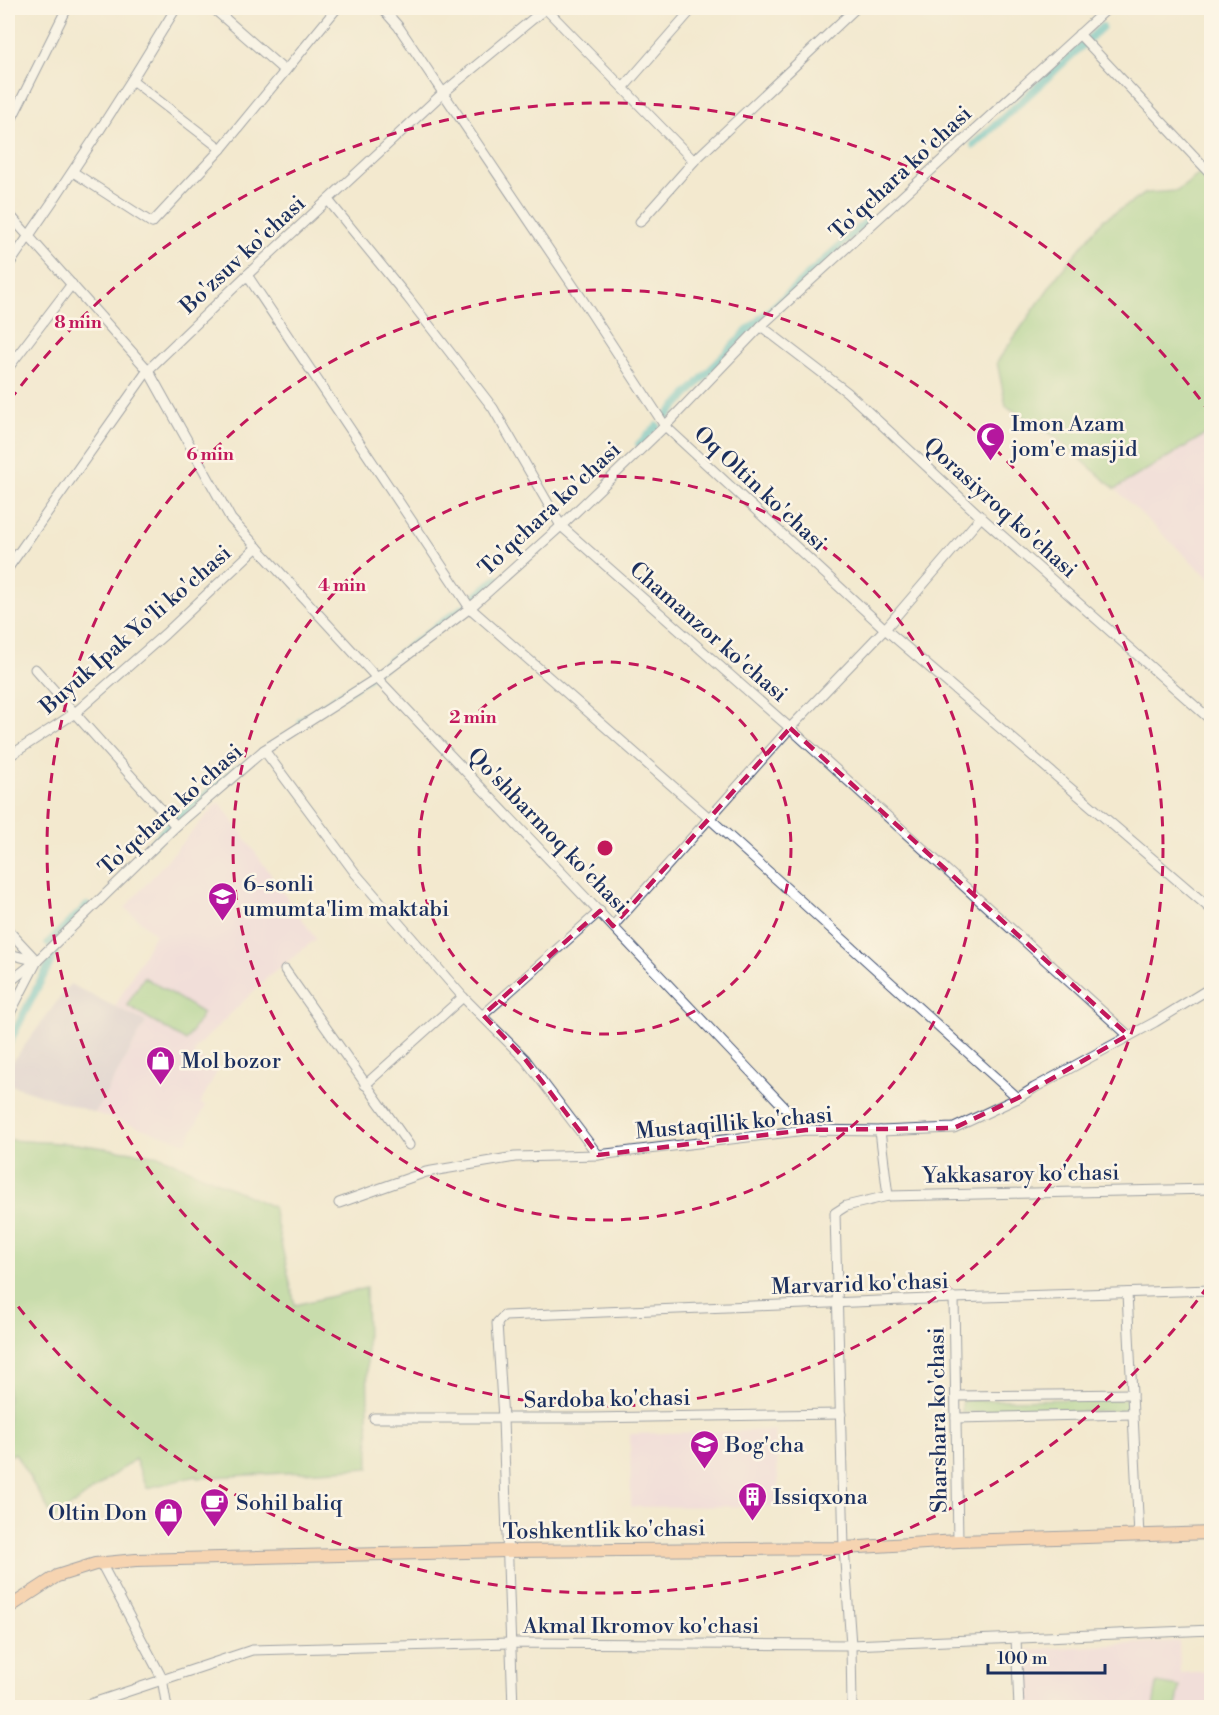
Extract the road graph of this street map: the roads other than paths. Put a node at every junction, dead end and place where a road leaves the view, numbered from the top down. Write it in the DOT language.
graph roads {
  1 [pos="67,8"];
  2 [pos="176,8"];
  3 [pos="213,8"];
  4 [pos="337,8"];
  5 [pos="382,8"];
  6 [pos="545,8"];
  7 [pos="693,8"];
  8 [pos="856,8"];
  9 [pos="1108,8"];
  10 [pos="1079,34"];
  11 [pos="285,70"];
  12 [pos="132,80"];
  13 [pos="624,87"];
  14 [pos="442,93"];
  15 [pos="8,126"];
  16 [pos="220,149"];
  17 [pos="694,161"];
  18 [pos="73,172"];
  19 [pos="1212,175"];
  20 [pos="328,200"];
  21 [pos="8,213"];
  22 [pos="640,222"];
  23 [pos="28,237"];
  24 [pos="8,266"];
  25 [pos="247,275"];
  26 [pos="72,284"];
  27 [pos="761,326"];
  28 [pos="8,368"];
  29 [pos="148,370"];
  30 [pos="665,426"];
  31 [pos="981,517"];
  32 [pos="561,526"];
  33 [pos="257,547"];
  34 [pos="8,568"];
  35 [pos="470,608"];
  36 [pos="885,629"];
  37 [pos="35,669"];
  38 [pos="377,678"];
  39 [pos="75,713"];
  40 [pos="1212,721"];
  41 [pos="790,728"];
  42 [pos="264,750"];
  43 [pos="8,758"];
  44 [pos="709,818"];
  45 [pos="176,826"];
  46 [pos="1212,910"];
  47 [pos="600,911"];
  48 [pos="613,926"];
  49 [pos="8,930"];
  50 [pos="8,956"];
  51 [pos="36,961"];
  52 [pos="285,970"];
  53 [pos="8,983"];
  54 [pos="1212,987"];
  55 [pos="463,997"];
  56 [pos="483,1015"];
  57 [pos="8,1017"];
  58 [pos="1128,1035"];
  59 [pos="365,1085"];
  60 [pos="1210,1090"];
  61 [pos="1018,1098"];
  62 [pos="806,1131"];
  63 [pos="880,1131"];
  64 [pos="409,1144"];
  65 [pos="598,1155"];
  66 [pos="1212,1181"];
  67 [pos="1212,1189"];
  68 [pos="888,1196"];
  69 [pos="339,1203"];
  70 [pos="1212,1290"];
  71 [pos="1127,1293"];
  72 [pos="954,1298"];
  73 [pos="837,1304"];
  74 [pos="1132,1394"];
  75 [pos="956,1396"];
  76 [pos="841,1414"];
  77 [pos="1133,1414"];
  78 [pos="374,1418"];
  79 [pos="956,1418"];
  80 [pos="503,1419"];
  81 [pos="1212,1533"];
  82 [pos="1139,1536"];
  83 [pos="958,1541"];
  84 [pos="844,1548"];
  85 [pos="507,1551"];
  86 [pos="101,1563"];
  87 [pos="8,1608"];
  88 [pos="1212,1629"];
  89 [pos="1016,1638"];
  90 [pos="510,1644"];
  91 [pos="851,1645"];
  92 [pos="162,1678"];
  93 [pos="78,1707"];
  94 [pos="167,1707"];
  95 [pos="513,1707"];
  96 [pos="852,1707"];
  97 [pos="1018,1707"];
  1 -- 15 [label="street"];
  2 -- 12 [label="street"];
  3 -- 11 [label="street"];
  4 -- 11 [label="street"];
  5 -- 14 [label="street, Oq Oltin ko'chasi"];
  6 -- 13 [label="street"];
  6 -- 14 [label="street, Bo'zsuv ko'chasi"];
  7 -- 13 [label="street"];
  8 -- 17 [label="street"];
  9 -- 10 [label="street, To'qchara ko'chasi"];
  10 -- 19 [label="street"];
  10 -- 27 [label="street, To'qchara ko'chasi"];
  11 -- 16 [label="street"];
  12 -- 16 [label="street"];
  12 -- 18 [label="street"];
  13 -- 17 [label="street"];
  14 -- 20 [label="street, Bo'zsuv ko'chasi"];
  14 -- 30 [label="street, Oq Oltin ko'chasi"];
  16 -- 18 [label="street"];
  17 -- 22 [label="street"];
  18 -- 23 [label="street"];
  20 -- 25 [label="street, Bo'zsuv ko'chasi"];
  20 -- 32 [label="street, Chamanzor ko'chasi"];
  21 -- 23 [label="street, Qo'shbarmoq ko'chasi"];
  23 -- 24 [label="street"];
  23 -- 26 [label="street, Qo'shbarmoq ko'chasi"];
  25 -- 29 [label="street, Bo'zsuv ko'chasi"];
  25 -- 35 [label="street"];
  26 -- 28 [label="street"];
  26 -- 29 [label="street, Qo'shbarmoq ko'chasi"];
  27 -- 30 [label="street, To'qchara ko'chasi"];
  27 -- 31 [label="street, Qorasiyroq ko'chasi"];
  29 -- 33 [label="street, Qo'shbarmoq ko'chasi"];
  29 -- 34 [label="street, Bo'zsuv ko'chasi"];
  30 -- 32 [label="street, To'qchara ko'chasi"];
  30 -- 36 [label="street, Oq Oltin ko'chasi"];
  31 -- 36 [label="street"];
  31 -- 40 [label="street, Qorasiyroq ko'chasi"];
  32 -- 35 [label="street, To'qchara ko'chasi"];
  32 -- 41 [label="street, Chamanzor ko'chasi"];
  33 -- 38 [label="street, Qo'shbarmoq ko'chasi"];
  33 -- 39 [label="street, Buyuk Ipak Yo'li ko'chasi"];
  35 -- 38 [label="street, To'qchara ko'chasi"];
  35 -- 44 [label="street"];
  36 -- 41 [label="street"];
  36 -- 46 [label="street, Oq Oltin ko'chasi"];
  37 -- 39 [label="street"];
  38 -- 42 [label="street, To'qchara ko'chasi"];
  38 -- 47 [label="street, Qo'shbarmoq ko'chasi"];
  39 -- 43 [label="street, Buyuk Ipak Yo'li ko'chasi"];
  39 -- 45 [label="street"];
  41 -- 44 [label="street"];
  41 -- 58 [label="street, Chamanzor ko'chasi"];
  42 -- 45 [label="street, To'qchara ko'chasi"];
  42 -- 55 [label="street"];
  44 -- 48 [label="street"];
  44 -- 61 [label="street"];
  45 -- 51 [label="street, To'qchara ko'chasi"];
  47 -- 48 [label="street, Qo'shbarmoq ko'chasi"];
  47 -- 56 [label="street"];
  48 -- 62 [label="street, Qo'shbarmoq ko'chasi"];
  49 -- 51 [label="street"];
  50 -- 51 [label="street"];
  51 -- 53 [label="street"];
  51 -- 57 [label="street, To'qchara ko'chasi"];
  52 -- 59 [label="street"];
  54 -- 58 [label="street, Mustaqillik ko'chasi"];
  55 -- 56 [label="street"];
  55 -- 59 [label="street"];
  56 -- 65 [label="street"];
  58 -- 61 [label="street, Mustaqillik ko'chasi"];
  59 -- 64 [label="street"];
  60 -- 66 [label="street"];
  61 -- 63 [label="street, Mustaqillik ko'chasi"];
  62 -- 63 [label="street, Mustaqillik ko'chasi"];
  62 -- 65 [label="street, Mustaqillik ko'chasi"];
  63 -- 68 [label="street"];
  65 -- 69 [label="street, Mustaqillik ko'chasi"];
  67 -- 68 [label="street, Yakkasaroy ko'chasi"];
  68 -- 73 [label="street, Yakkasaroy ko'chasi"];
  70 -- 71 [label="street, Marvarid ko'chasi"];
  71 -- 72 [label="street, Marvarid ko'chasi"];
  71 -- 74 [label="street"];
  72 -- 73 [label="street, Marvarid ko'chasi"];
  72 -- 75 [label="street, Sharshara ko'chasi"];
  73 -- 76 [label="street"];
  73 -- 80 [label="street, Marvarid ko'chasi"];
  74 -- 75 [label="street"];
  74 -- 77 [label="street"];
  75 -- 79 [label="street, Sharshara ko'chasi"];
  76 -- 80 [label="street, Sardoba ko'chasi"];
  76 -- 84 [label="street"];
  77 -- 79 [label="street"];
  77 -- 82 [label="street"];
  78 -- 80 [label="street, Sardoba ko'chasi"];
  79 -- 83 [label="street, Sharshara ko'chasi"];
  80 -- 85 [label="street"];
  81 -- 82 [label="main road, Toshkentlik ko'chasi"];
  82 -- 83 [label="main road, Toshkentlik ko'chasi"];
  83 -- 84 [label="main road, Toshkentlik ko'chasi"];
  84 -- 85 [label="main road, Toshkentlik ko'chasi"];
  84 -- 91 [label="street"];
  85 -- 86 [label="main road, Toshkentlik ko'chasi"];
  85 -- 90 [label="street"];
  86 -- 87 [label="main road, Toshkentlik ko'chasi"];
  86 -- 92 [label="street"];
  88 -- 89 [label="street, Akmal Ikromov ko'chasi"];
  89 -- 91 [label="street, Akmal Ikromov ko'chasi"];
  89 -- 97 [label="street"];
  90 -- 91 [label="street, Akmal Ikromov ko'chasi"];
  90 -- 92 [label="street, Akmal Ikromov ko'chasi"];
  90 -- 95 [label="street"];
  91 -- 96 [label="street"];
  92 -- 93 [label="street, Akmal Ikromov ko'chasi"];
  92 -- 94 [label="street"];
}
